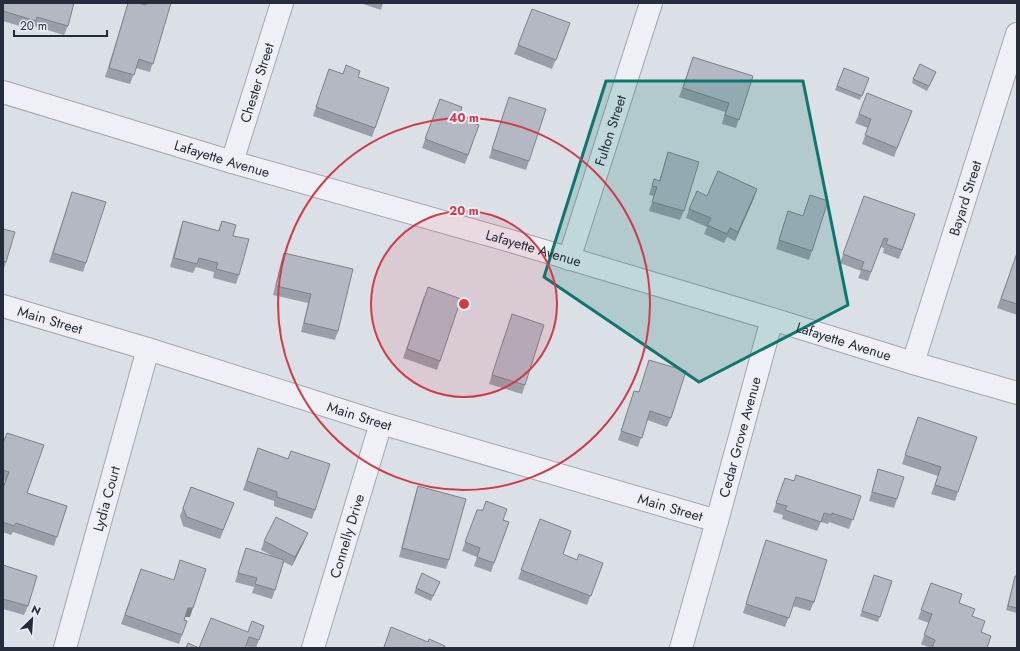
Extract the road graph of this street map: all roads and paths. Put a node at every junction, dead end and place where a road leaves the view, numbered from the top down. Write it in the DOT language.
graph roads {
  1 [pos="282,3"];
  2 [pos="651,3"];
  3 [pos="1017,34"];
  4 [pos="3,92"];
  5 [pos="232,162"];
  6 [pos="569,259"];
  7 [pos="3,306"];
  8 [pos="772,318"];
  9 [pos="148,349"];
  10 [pos="913,363"];
  11 [pos="1017,393"];
  12 [pos="381,423"];
  13 [pos="718,521"];
  14 [pos="65,648"];
  15 [pos="313,648"];
  16 [pos="681,648"];
  1 -- 5 [label="street, Chester Street"];
  2 -- 6 [label="street, Fulton Street"];
  3 -- 10 [label="street, Bayard Street"];
  4 -- 5 [label="street, Lafayette Avenue"];
  5 -- 6 [label="street, Lafayette Avenue"];
  6 -- 8 [label="street, Lafayette Avenue"];
  7 -- 9 [label="street, Main Street"];
  8 -- 10 [label="street, Lafayette Avenue"];
  8 -- 13 [label="street, Cedar Grove Avenue"];
  9 -- 12 [label="street, Main Street"];
  9 -- 14 [label="street, Lydia Court"];
  10 -- 11 [label="street, Lafayette Avenue"];
  12 -- 13 [label="street, Main Street"];
  12 -- 15 [label="street, Connelly Drive"];
  13 -- 16 [label="street, Cedar Grove Avenue"];
}
